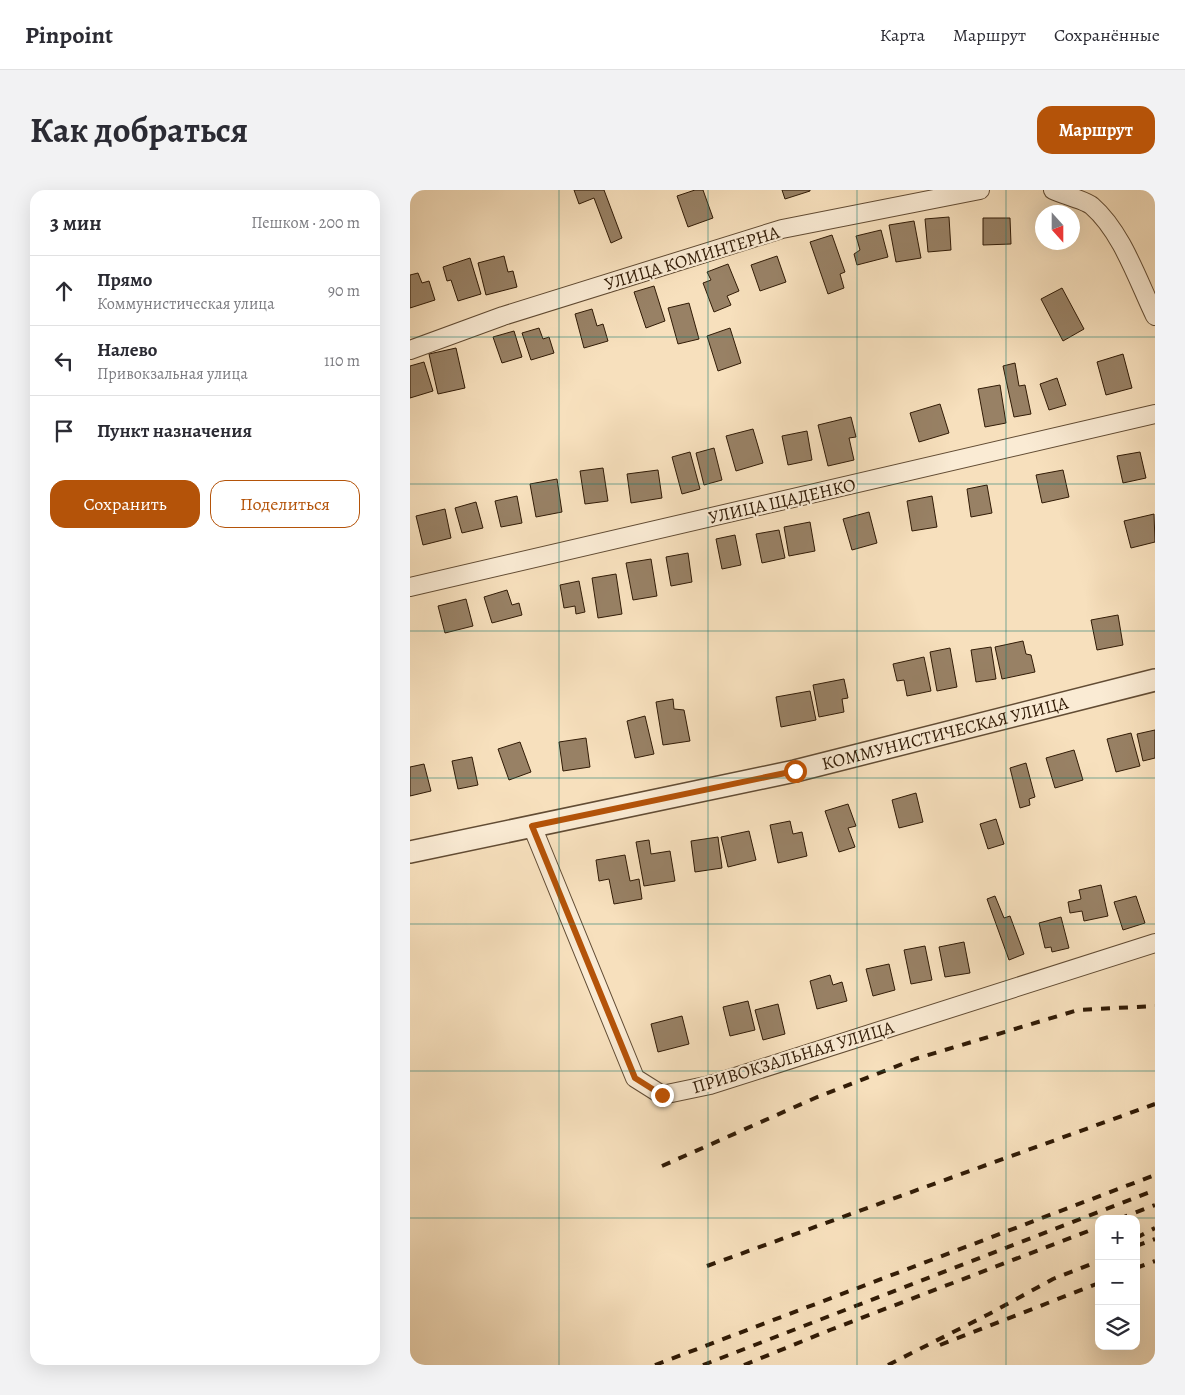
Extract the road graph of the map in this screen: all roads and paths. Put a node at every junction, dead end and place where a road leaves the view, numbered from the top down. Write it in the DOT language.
graph roads {
  1 [pos="980,190"];
  2 [pos="1053,190"];
  3 [pos="1155,316"];
  4 [pos="410,350"];
  5 [pos="1155,414"];
  6 [pos="410,587"];
  7 [pos="1155,680"];
  8 [pos="532,826"];
  9 [pos="410,852"];
  10 [pos="1155,942"];
  1 -- 4 [label="street, УЛИЦА КОМИНТЕРНА"];
  2 -- 3 [label="street"];
  5 -- 6 [label="street, УЛИЦА ЩАДЕНКО"];
  7 -- 8 [label="street, КОММУНИСТИЧЕСКАЯ УЛИЦА"];
  8 -- 9 [label="street, КОММУНИСТИЧЕСКАЯ УЛИЦА"];
  8 -- 10 [label="street, ПРИВОКЗАЛЬНАЯ УЛИЦА"];
}
